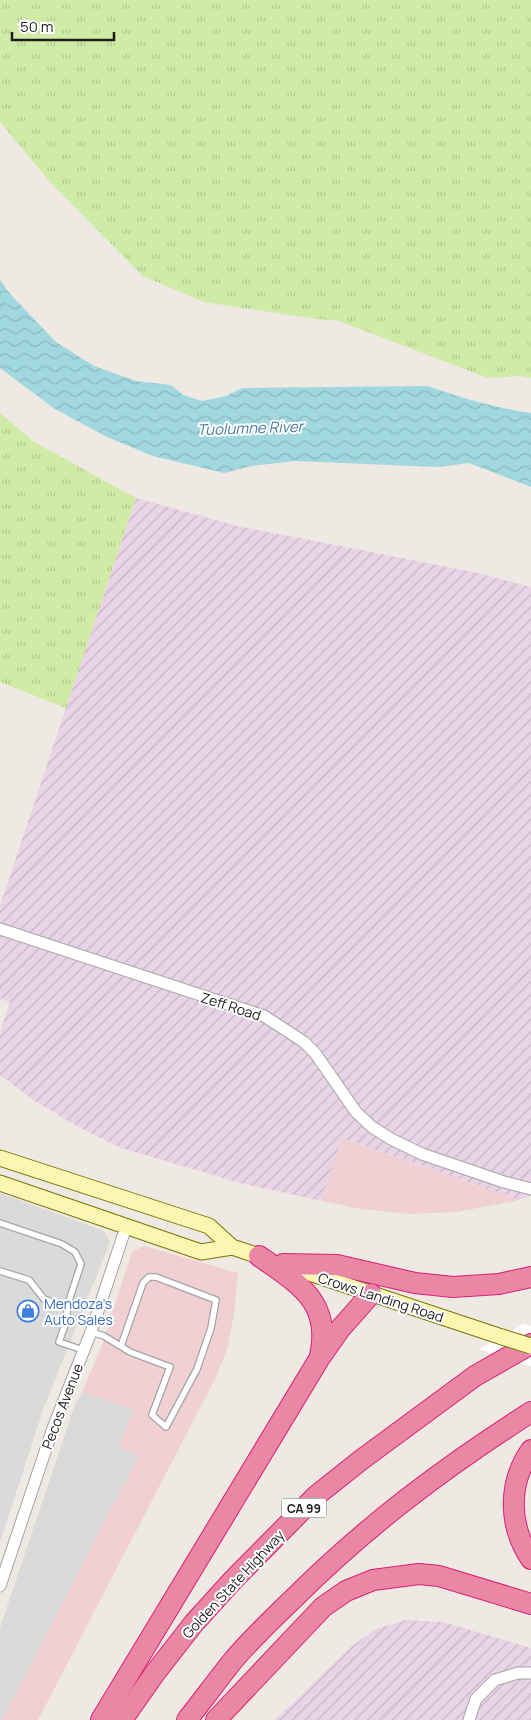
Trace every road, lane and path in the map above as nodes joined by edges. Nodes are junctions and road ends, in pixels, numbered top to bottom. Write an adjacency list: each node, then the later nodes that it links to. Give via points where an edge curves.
1 (0, 930): 4 (street, Zeff Road, via 264,1016 315,1053 356,1112 372,1127 422,1154)
2 (0, 1158): 7 (main road, Crows Landing Road, via 209,1226)
3 (1, 1186): 6 (main road, Crows Landing Road)
4 (531, 1189)
5 (0, 1223): 13 (lane, via 62,1244 75,1252 81,1264)
6 (126, 1227): 7 (main road, Crows Landing Road, via 201,1252); 14 (street, Pecos Avenue)
7 (232, 1247): 8 (main road, Crows Landing Road)
8 (259, 1256): 9 (main road, Crows Landing Road); 18 (highway, via 302,1287 311,1298 322,1328)
9 (283, 1264): 11 (highway, via 337,1266 415,1283 452,1287 499,1284); 12 (main road, Crows Landing Road)
10 (0, 1271): 13 (lane, via 29,1280 44,1299)
11 (531, 1277)
12 (371, 1294): 15 (main road, Crows Landing Road, bridge); 18 (highway)
13 (67, 1307): 17 (lane, via 67,1319 59,1342)
14 (90, 1332): 16 (lane); 17 (street, Pecos Avenue)
15 (531, 1345): 26 (highway, Golden State Highway / CA 99, via 475,1376 317,1495 194,1624)
16 (121, 1346): 16 (lane, via 170,1366 152,1415 166,1427 197,1369 211,1328 216,1300 149,1277 143,1283)
17 (83, 1350): 22 (street, Pecos Avenue, via 52,1428)
18 (319, 1359): 25 (highway)
19 (531, 1412): 27 (highway, via 438,1474 354,1540 232,1662)
20 (531, 1450): 21 (highway, via 518,1473 513,1502 516,1528)
21 (531, 1559)
22 (0, 1586)
23 (531, 1604): 28 (highway, via 439,1576 419,1574 373,1580 346,1591 323,1607)
24 (531, 1674): 29 (street, via 518,1672 496,1680 476,1699)
25 (101, 1720)
26 (122, 1720)
27 (187, 1720)
28 (216, 1720)
29 (469, 1720)

